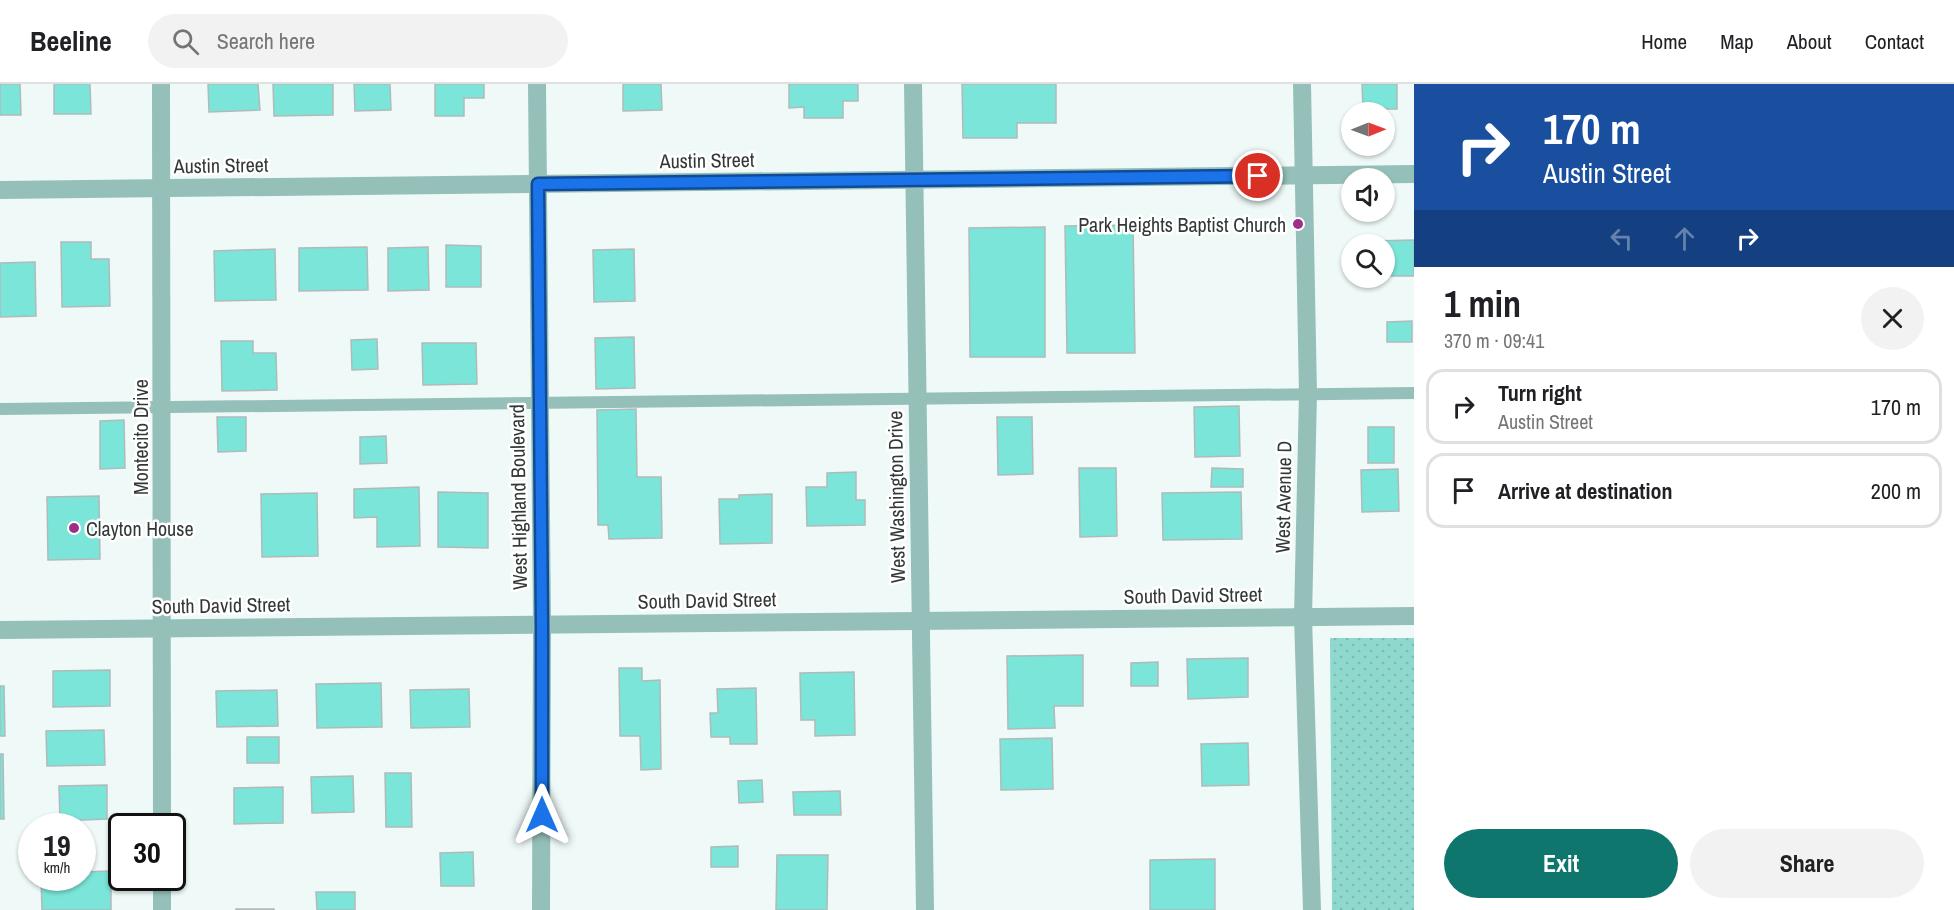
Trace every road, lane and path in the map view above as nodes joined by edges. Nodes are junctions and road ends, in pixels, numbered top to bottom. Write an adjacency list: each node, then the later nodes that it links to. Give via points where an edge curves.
1 (161, 84): 9 (street, Montecito Drive)
2 (537, 84): 8 (street, West Highland Boulevard)
3 (913, 84): 7 (street, West Washington Drive)
4 (1302, 84): 6 (street, West Avenue D)
5 (1414, 174): 6 (street, Austin Street)
6 (1304, 175): 7 (street, Austin Street); 12 (street, West Avenue D)
7 (914, 180): 8 (street, Austin Street); 13 (street, West Washington Drive)
8 (538, 184): 9 (street, Austin Street); 14 (street, West Highland Boulevard)
9 (161, 188): 10 (street, Austin Street); 15 (street, Montecito Drive)
10 (0, 190)
11 (1414, 393): 12 (lane)
12 (1308, 394): 13 (lane); 18 (street, West Avenue D)
13 (917, 399): 14 (lane); 19 (street, West Washington Drive)
14 (540, 403): 15 (lane); 20 (street, West Highland Boulevard)
15 (162, 407): 16 (lane); 21 (street, Montecito Drive)
16 (0, 409)
17 (1414, 615): 18 (street, South David Street)
18 (1303, 617): 19 (street, South David Street); 28 (street, West Avenue D)
19 (921, 621): 20 (street, South David Street); 27 (street, West Washington Drive)
20 (542, 624): 21 (street, South David Street); 26 (street, West Highland Boulevard)
21 (163, 628): 22 (street, South David Street); 23 (street, Montecito Drive)
22 (0, 630)
23 (162, 813)
24 (162, 891): 25 (street)
25 (162, 910)
26 (541, 910)
27 (925, 910)
28 (1312, 910)

